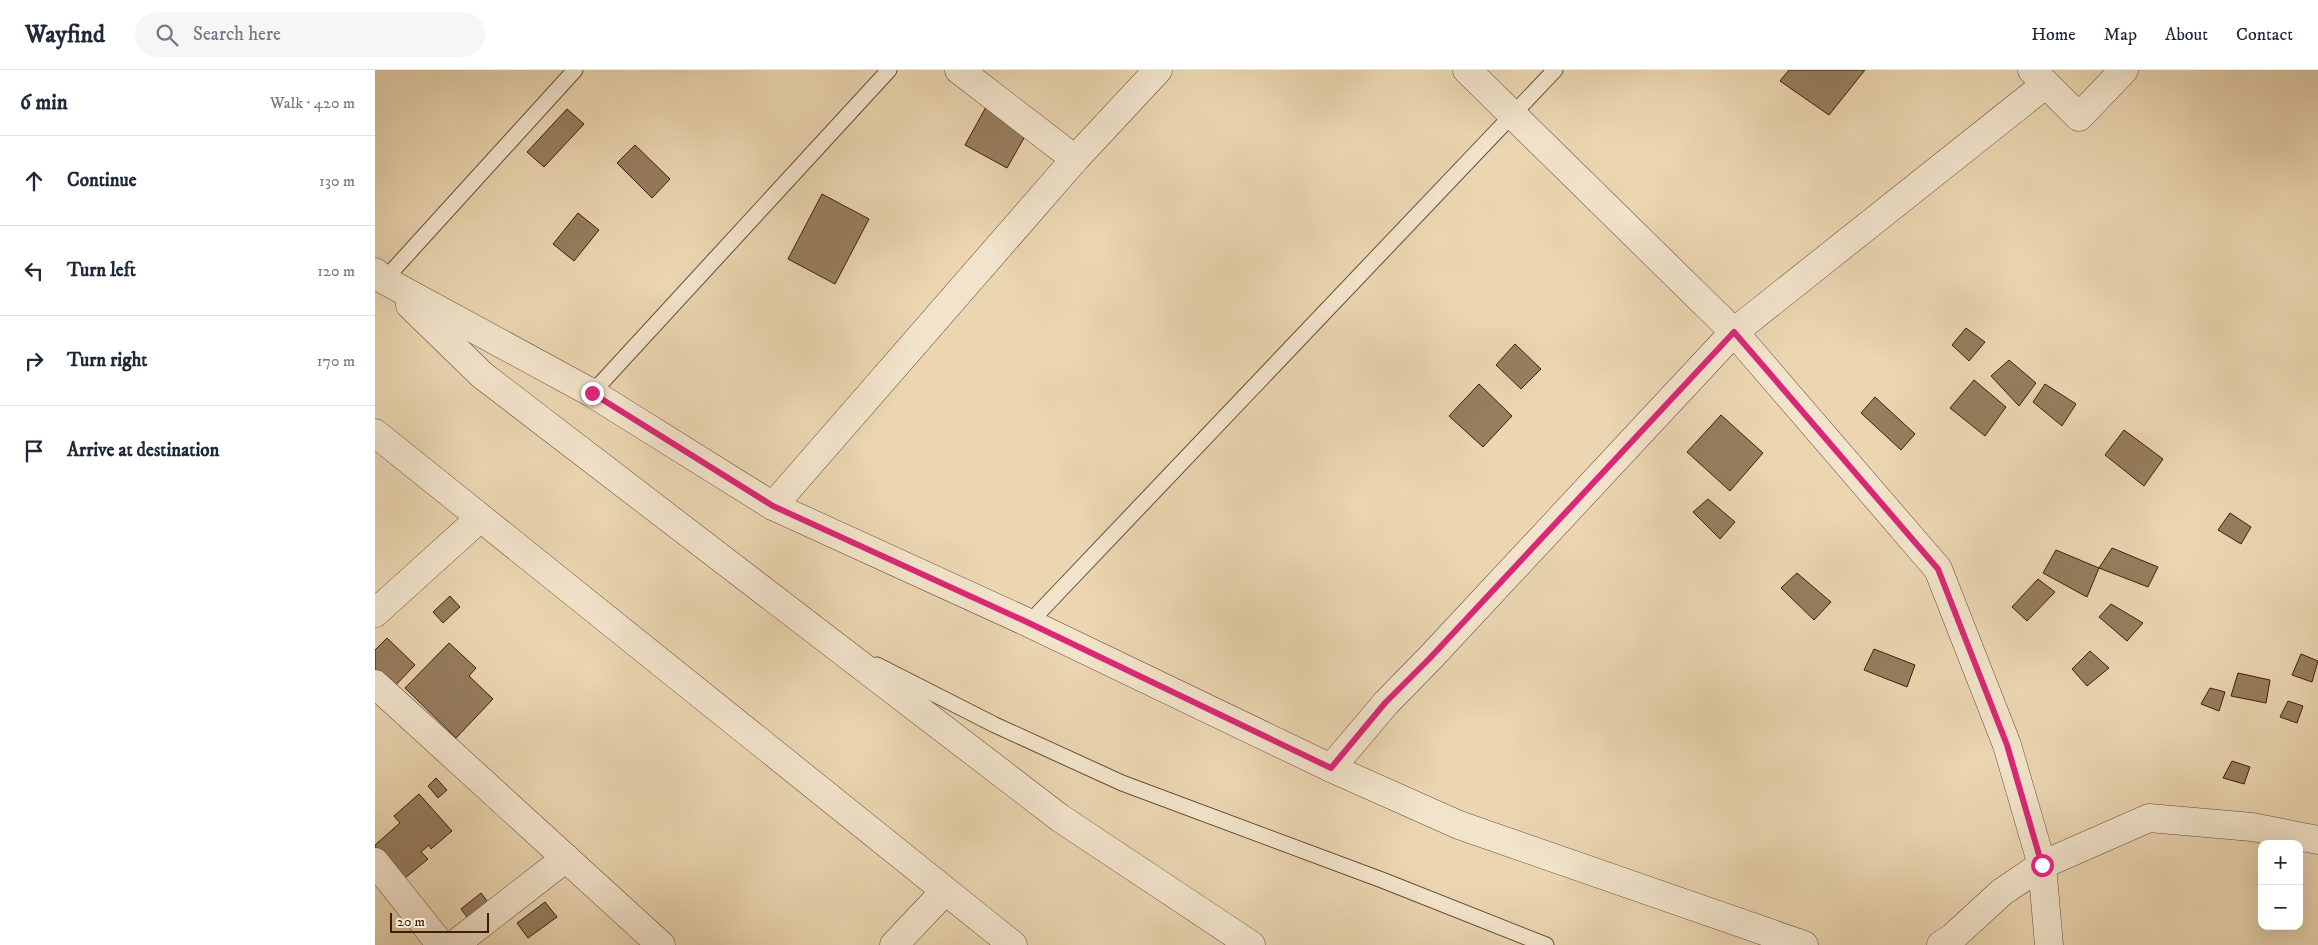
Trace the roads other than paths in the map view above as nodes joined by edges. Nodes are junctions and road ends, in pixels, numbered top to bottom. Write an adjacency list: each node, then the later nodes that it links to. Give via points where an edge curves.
1 (575, 70): 11 (lane)
2 (889, 70): 13 (lane)
3 (959, 70): 10 (street)
4 (1158, 70): 10 (street)
5 (1467, 70): 9 (street)
6 (1555, 70): 9 (lane)
7 (2124, 70): 8 (street, via 2079,117)
8 (2039, 77): 12 (street)
9 (1513, 114): 12 (street); 18 (lane)
10 (1075, 159): 15 (street)
11 (380, 276): 13 (street); 19 (street, via 482,375)
12 (1734, 332): 21 (street, via 1385,703); 25 (street, via 1938,569 2007,745)
13 (592, 393): 15 (street)
14 (375, 433): 16 (street)
15 (773, 506): 18 (street)
16 (480, 518): 17 (street); 26 (street)
17 (375, 613)
18 (1029, 623): 21 (street)
19 (829, 641): 32 (street, via 1060,818); 33 (lane, via 995,725 1122,783)
20 (375, 684): 23 (street)
21 (1331, 768): 34 (street, via 1459,825)
22 (2318, 840): 25 (street, via 2252,827 2149,818)
23 (566, 858): 28 (street); 29 (street)
24 (375, 862): 27 (street)
25 (2042, 865): 35 (street, via 2002,892); 36 (street)
26 (945, 891): 30 (street); 31 (street)
27 (441, 945)
28 (454, 945)
29 (661, 945)
30 (894, 945)
31 (1013, 945)
32 (1251, 945)
33 (1546, 945)
34 (1804, 945)
35 (1941, 945)
36 (2049, 945)

